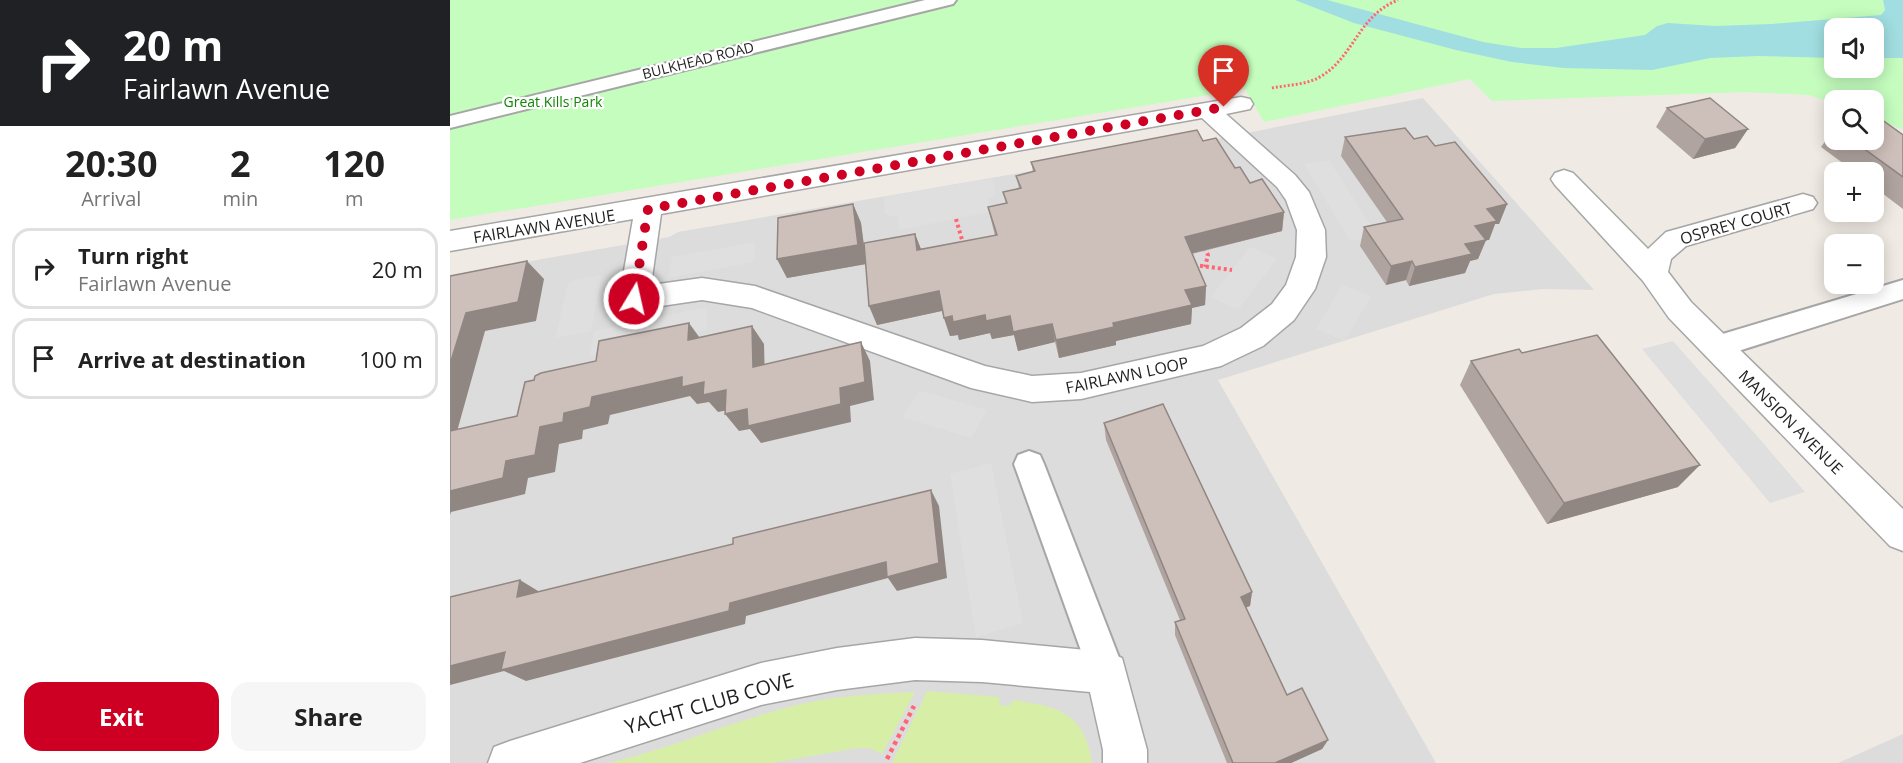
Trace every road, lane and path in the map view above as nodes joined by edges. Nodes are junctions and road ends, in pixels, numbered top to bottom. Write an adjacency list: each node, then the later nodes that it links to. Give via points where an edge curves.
1 (947, 0): 6 (lane, BULKHEAD ROAD)
2 (1398, 0): 3 (path, via 1378,11 1359,30 1335,65 1318,79)
3 (1264, 89)
4 (1241, 104): 5 (street, FAIRLAWN AVENUE)
5 (1207, 110): 9 (street, FAIRLAWN AVENUE); 9 (street, FAIRLAWN LOOP, via 1286,181 1299,198 1311,230 1311,257 1300,289 1283,312 1252,337 1210,357 1081,386 1032,389 982,379 755,297 702,289 634,299)
6 (450, 122)
7 (1564, 179): 17 (street)
8 (1803, 203): 17 (street, OSPREY COURT, via 1676,239 1655,260)
9 (648, 209): 11 (street, FAIRLAWN AVENUE)
10 (956, 219): 13 (path, via 961,242)
11 (450, 241)
12 (1203, 245): 15 (path, via 1208,255)
13 (970, 247)
14 (1187, 264): 15 (path)
15 (1205, 267): 16 (path)
16 (1232, 270)
17 (1653, 273): 19 (street, MANSION AVENUE, via 1680,310)
18 (1903, 289): 19 (lane)
19 (1716, 347): 21 (street, MANSION AVENUE)
20 (1029, 464): 22 (lane)
21 (1903, 534)
22 (1107, 673): 25 (street, YACHT CLUB COVE, via 915,659 837,669 762,684); 26 (street)
23 (916, 702): 24 (path)
24 (887, 759)
25 (510, 763)
26 (1125, 763)

